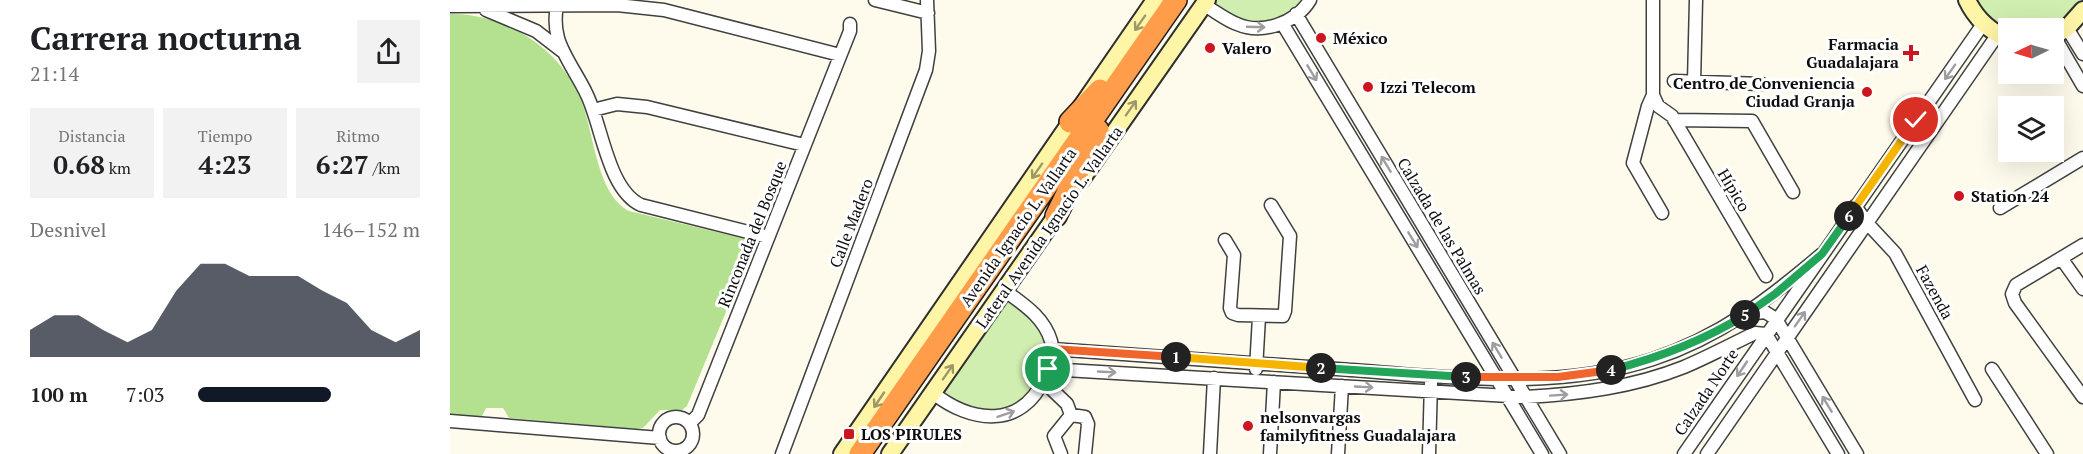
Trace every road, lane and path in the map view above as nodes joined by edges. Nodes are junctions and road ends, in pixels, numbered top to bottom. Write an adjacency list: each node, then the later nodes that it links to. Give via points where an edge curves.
1 (875, 0): 12 (street)
2 (1155, 0): 34 (street, Avenida Ignacio L. Vallarta, one-way to 34)
3 (1176, 0): 19 (highway, Avenida Ignacio L. Vallarta)
4 (1310, 0): 14 (street)
5 (1653, 0): 31 (street)
6 (1696, 0): 28 (street)
7 (1967, 0): 17 (street)
8 (1199, 2): 15 (street, one-way to 15, via 1251,28); 35 (highway, Avenida Ignacio L. Vallarta); 45 (street, Lateral Avenida Ignacio L. Vallarta, one-way to 8)
9 (450, 6): 10 (street)
10 (472, 6): 11 (street); 24 (street, via 536,31)
11 (557, 6): 24 (street, via 557,34); 26 (street, via 618,5 664,10)
12 (927, 6): 82 (street, Calle Madero, via 926,70)
13 (2083, 10): 18 (street)
14 (1296, 14): 15 (street); 39 (street, Calzada de las Palmas, one-way to 14)
15 (1282, 23): 41 (street, Calzada de las Palmas, one-way to 41)
16 (850, 24): 26 (street, Rinconada del Bosque)
17 (1983, 24): 20 (street); 42 (street, Calzada Norte, one-way to 42)
18 (2064, 27)
19 (1154, 32): 34 (highway); 84 (highway, Avenida Ignacio L. Vallarta)
20 (1998, 33)
21 (2064, 38): 25 (street)
22 (1998, 43): 46 (street)
23 (2064, 46): 30 (street)
24 (563, 52): 32 (street)
25 (2083, 54)
26 (840, 55): 36 (street, Rinconada del Bosque)
27 (1674, 81): 28 (street)
28 (1694, 82): 29 (street)
29 (1762, 84)
30 (2083, 86)
31 (1653, 95): 33 (street, Hípico, via 1658,106); 44 (street, via 1633,163)
32 (593, 110): 36 (street, via 617,104 647,106); 47 (street, via 608,159 629,198 641,205)
33 (1674, 120): 38 (street, via 1752,121); 52 (street, Hípico)
34 (1070, 122): 83 (street, one-way to 83)
35 (1100, 126): 45 (highway); 85 (highway, Avenida Ignacio L. Vallarta)
36 (804, 145): 47 (street, Rinconada del Bosque)
37 (2083, 158): 43 (street)
38 (1792, 192)
39 (1406, 198): 41 (street); 68 (street, Calzada de las Palmas, one-way to 39)
40 (1271, 205): 56 (street, via 1290,236 1285,311 1277,318)
41 (1392, 206): 67 (street, Calzada de las Palmas, one-way to 67)
42 (1856, 206): 46 (street, Fazenda); 50 (street, Calzada Norte)
43 (2000, 208)
44 (1662, 213)
45 (1056, 216): 54 (street, Lateral Avenida Ignacio L. Vallarta)
46 (1868, 225): 59 (street, one-way to 46); 77 (street, Fazenda, via 1895,253)
47 (768, 237): 80 (street, Rinconada del Bosque, via 698,415)
48 (1226, 240): 56 (street, via 1234,255 1232,313)
49 (2083, 245): 51 (street)
50 (1822, 254): 55 (street); 57 (street, Calzada Norte)
51 (2061, 258): 53 (street); 76 (street, via 2016,285 2012,294)
52 (1767, 276)
53 (2083, 289)
54 (1004, 290): 60 (street, via 1042,322); 73 (street, Lateral Avenida Ignacio L. Vallarta, one-way to 54)
55 (1745, 315): 57 (street, via 1765,312); 68 (street, via 1653,359 1600,373)
56 (1259, 316): 62 (street)
57 (1776, 319): 58 (street, Calzada Norte); 59 (street)
58 (1766, 334): 61 (street); 75 (street, one-way to 58, via 1599,391 1643,380 1684,367 1755,333); 95 (street, Calzada Norte, one-way to 95)
59 (1787, 338): 61 (street); 98 (street, one-way to 59)
60 (1052, 349): 62 (street); 64 (street)
61 (1777, 352): 96 (street); 97 (street)
62 (1256, 363): 65 (street); 69 (street)
63 (1992, 369): 99 (street)
64 (1046, 375): 66 (street, one-way to 66); 73 (street, one-way to 64, via 975,416 994,417 1024,405 1038,391); 78 (street)
65 (1431, 375): 67 (street); 72 (street)
66 (1214, 378): 69 (street); 89 (street)
67 (1497, 378): 68 (street); 74 (street, Calzada de las Palmas)
68 (1514, 378): 75 (street, Calzada de las Palmas)
69 (1255, 381): 70 (street)
70 (1274, 382): 71 (street); 90 (street)
71 (1341, 386): 72 (street, one-way to 72); 91 (street)
72 (1432, 392): 74 (street); 92 (street)
73 (933, 393): 86 (street, Lateral Avenida Ignacio L. Vallarta)
74 (1507, 396): 75 (street); 93 (street, Calzada de las Palmas)
75 (1526, 397): 94 (street, Calzada de las Palmas)
76 (2083, 397)
77 (1975, 400)
78 (1071, 415): 87 (street, via 1054,436); 88 (street, via 1087,420)
79 (450, 421): 81 (street)
80 (690, 423): 81 (street, via 678,417 666,420 659,431); 81 (street, via 694,432 684,449 674,451)
81 (660, 438)
82 (782, 454)
83 (842, 454)
84 (860, 454)
85 (872, 454)
86 (890, 454)
87 (1061, 454)
88 (1085, 454)
89 (1210, 454)
90 (1270, 454)
91 (1338, 454)
92 (1430, 454)
93 (1542, 454)
94 (1560, 454)
95 (1684, 454)
96 (1707, 454)
97 (1838, 454)
98 (1857, 454)
99 (2047, 454)

